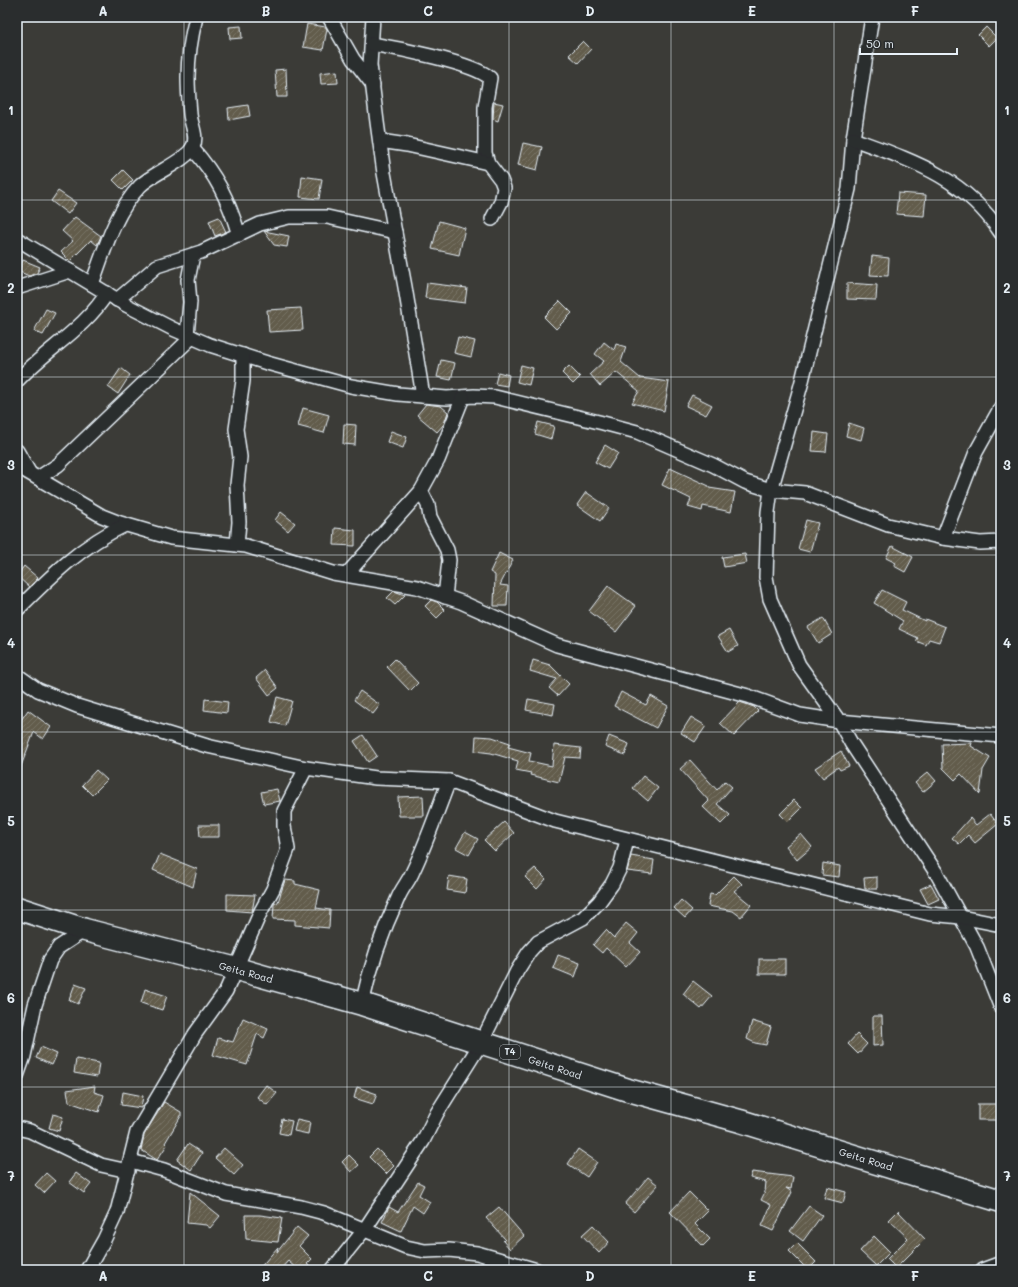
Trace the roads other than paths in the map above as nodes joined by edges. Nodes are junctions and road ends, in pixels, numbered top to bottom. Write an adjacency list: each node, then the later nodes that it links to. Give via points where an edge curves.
1 (196, 17): 9 (street, via 189,54 188,78 190,115 195,137)
2 (329, 17): 6 (street, via 353,59)
3 (373, 17): 5 (street)
4 (872, 17): 7 (street)
5 (372, 44): 6 (street, via 370,65); 10 (street, via 462,65 478,70 490,78 485,107 484,141)
6 (373, 85): 8 (street)
7 (853, 139): 13 (street, via 935,171 964,191 992,219); 30 (street, via 849,189 802,385)
8 (380, 141): 10 (street); 12 (street)
9 (192, 148): 14 (street, via 210,167 223,190); 18 (street, via 187,155 150,178 130,197 109,238)
10 (488, 163): 11 (street, via 504,188 501,202)
11 (492, 219)
12 (395, 232): 14 (street, via 327,217 289,217 260,224); 24 (street)
13 (1001, 233)
14 (239, 235): 16 (street)
15 (17, 239): 17 (street)
16 (193, 255): 20 (street, via 157,266); 21 (street, via 188,280)
17 (70, 271): 18 (street); 19 (street)
18 (92, 284): 20 (street)
19 (17, 288)
20 (112, 297): 21 (street); 23 (street)
21 (189, 336): 22 (street); 29 (street, via 58,465)
22 (243, 355): 24 (street, via 351,386); 35 (street, via 236,429 240,457 237,485)
23 (17, 381)
24 (423, 396): 25 (street)
25 (463, 397): 30 (street, via 495,397 637,432 745,482); 31 (street, via 438,460)
26 (1001, 407): 33 (street, via 976,452)
27 (17, 451): 29 (street)
28 (17, 466): 29 (street)
29 (34, 476): 32 (street, via 102,516)
30 (771, 490): 33 (street, via 805,493 888,525); 40 (street, via 766,576 770,599 799,665)
31 (421, 491): 36 (street); 37 (street, via 428,505 430,517 447,550 449,560)
32 (125, 525): 35 (street, via 171,538); 38 (street, via 108,533 61,566)
33 (943, 538): 34 (street, via 980,543)
34 (1001, 542)
35 (237, 545): 36 (street)
36 (346, 575): 37 (street, via 417,587)
37 (445, 597): 40 (street, via 557,645 748,696 800,715)
38 (17, 610)
39 (17, 675): 42 (street, via 38,690 76,706 207,746)
40 (839, 721): 41 (street); 46 (street, via 937,874)
41 (1001, 736)
42 (306, 768): 43 (street, via 376,778); 49 (street, via 284,811 288,850 282,870 261,911)
43 (449, 781): 44 (street, via 555,821); 50 (street, via 426,844 388,918 368,976)
44 (627, 840): 46 (street, via 918,911); 52 (street, via 620,868 598,902 583,918 538,942 529,952)
45 (17, 908): 48 (highway, Geita Road / T4)
46 (961, 917): 47 (street); 51 (street, via 977,947)
47 (1001, 925)
48 (85, 930): 49 (highway, Geita Road / T4); 53 (street, via 59,947 50,960 35,1005)
49 (237, 969): 50 (highway, Geita Road / T4); 55 (street, via 137,1132)
50 (362, 1004): 52 (highway, Geita Road / T4)
51 (1001, 1008)
52 (481, 1043): 56 (highway, Geita Road / T4, via 628,1090 740,1121); 57 (street)
53 (17, 1076)
54 (17, 1128): 55 (street, via 30,1131 101,1165)
55 (129, 1166): 57 (street, via 164,1170 226,1194 301,1206); 60 (street, via 118,1212)
56 (1001, 1201)
57 (365, 1229): 59 (street, via 406,1248 477,1253); 61 (street)
58 (1001, 1263): 63 (street)
59 (502, 1265): 62 (street)
60 (86, 1270)
61 (332, 1270)
62 (537, 1270)
63 (982, 1270)

